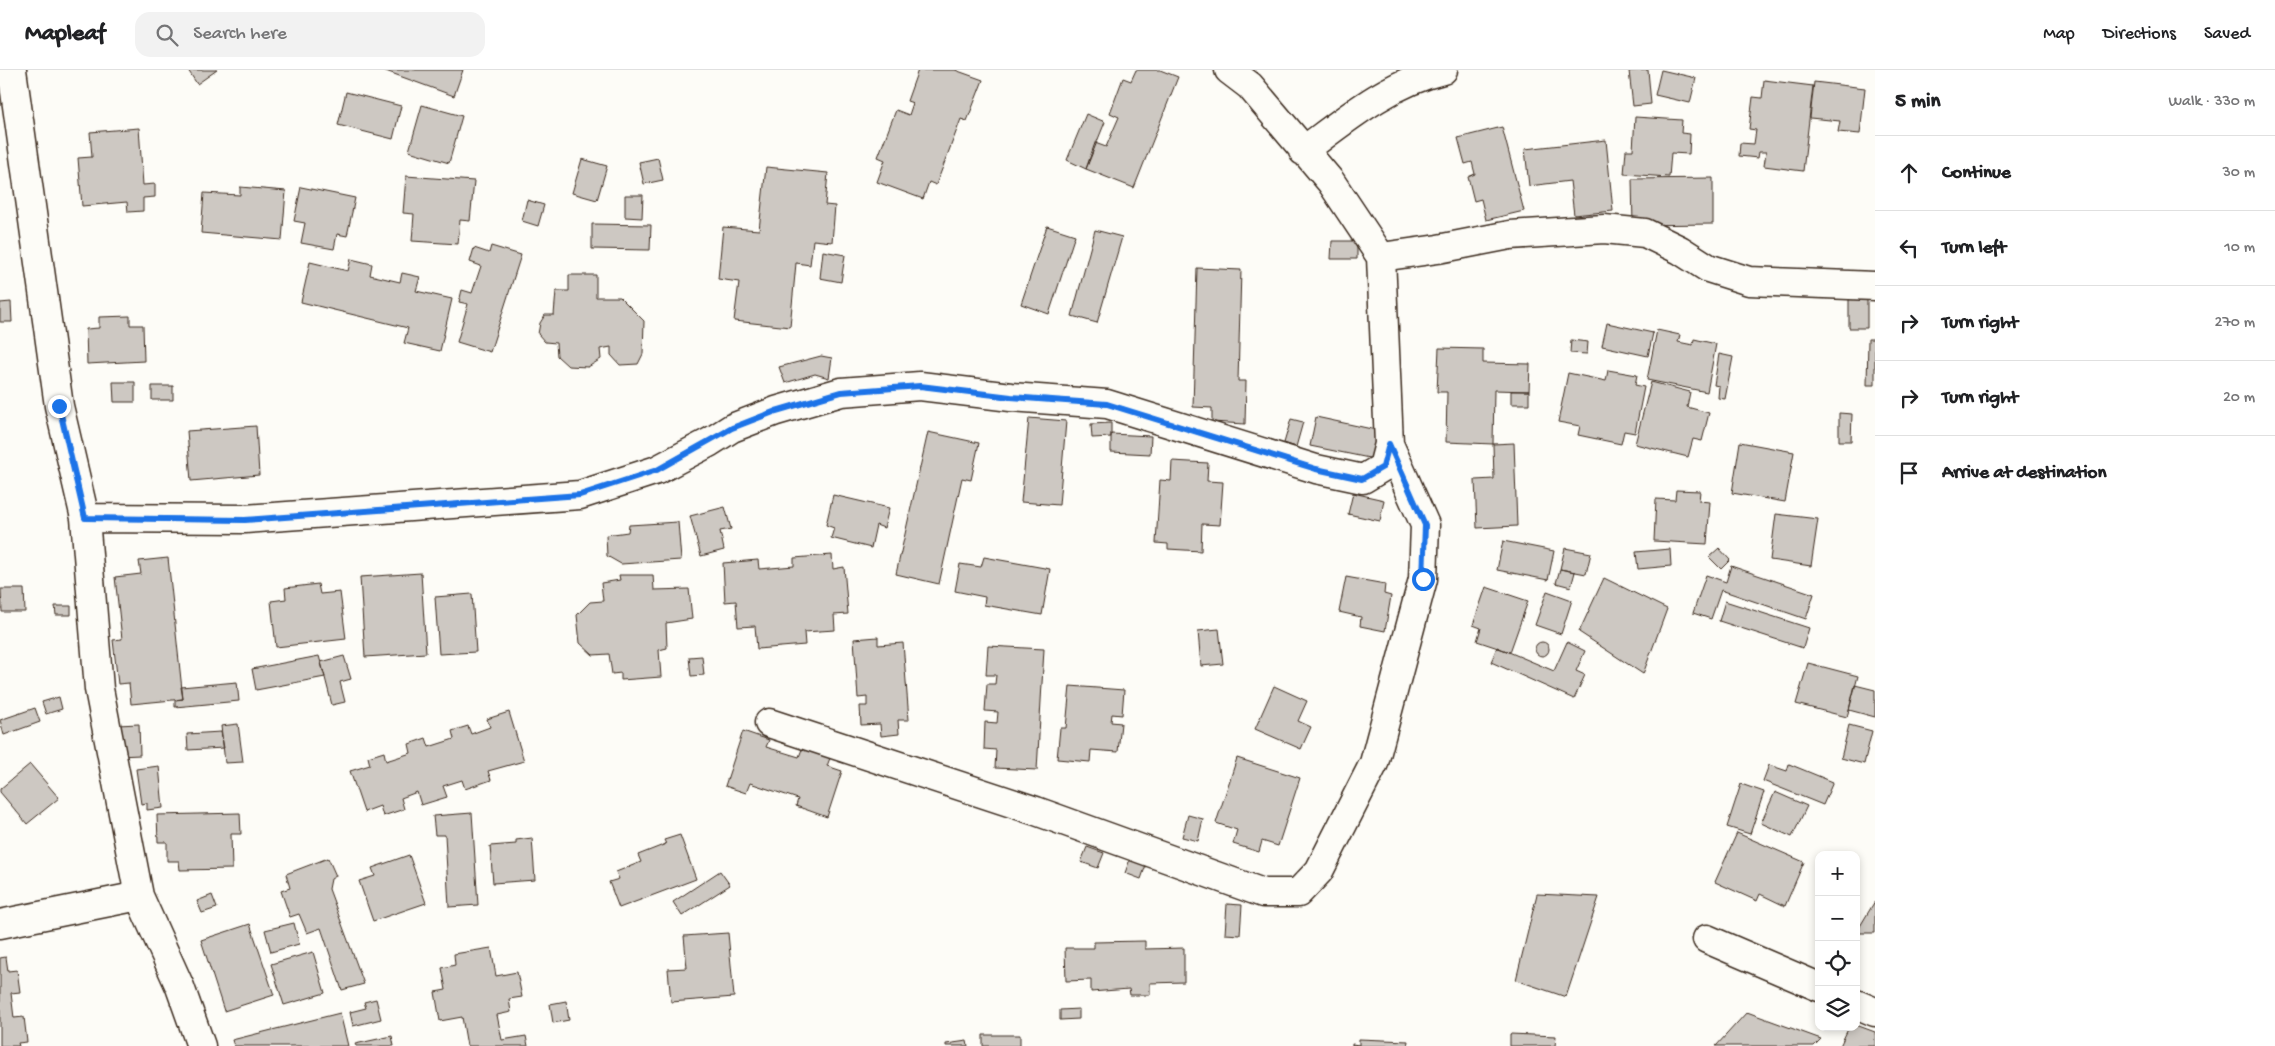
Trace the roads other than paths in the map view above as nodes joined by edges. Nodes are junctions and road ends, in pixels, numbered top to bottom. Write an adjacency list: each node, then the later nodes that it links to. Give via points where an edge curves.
1 (12, 70): 8 (street, via 59,406)
2 (1229, 70): 4 (street, via 1250,86)
3 (1443, 70): 4 (street, via 1419,76 1370,102)
4 (1303, 151): 5 (street, via 1331,182)
5 (1381, 257): 6 (street, via 1510,235 1604,229 1645,233 1708,268 1749,281); 7 (street)
6 (1875, 286)
7 (1389, 444): 8 (street, via 1383,467 1362,479 1316,469 1107,404 920,386 841,392 776,411 732,428 657,470 580,495 245,520); 9 (street, via 1425,525 1423,579 1374,763 1319,871 1298,893 1263,893 1036,811)
8 (85, 518): 10 (street, via 99,689)
9 (769, 723)
10 (140, 896): 11 (street); 16 (street, via 180,987)
11 (0, 924)
12 (1707, 939): 13 (street)
13 (1817, 986)
14 (1860, 1006): 15 (street)
15 (1875, 1012)
16 (201, 1046)

